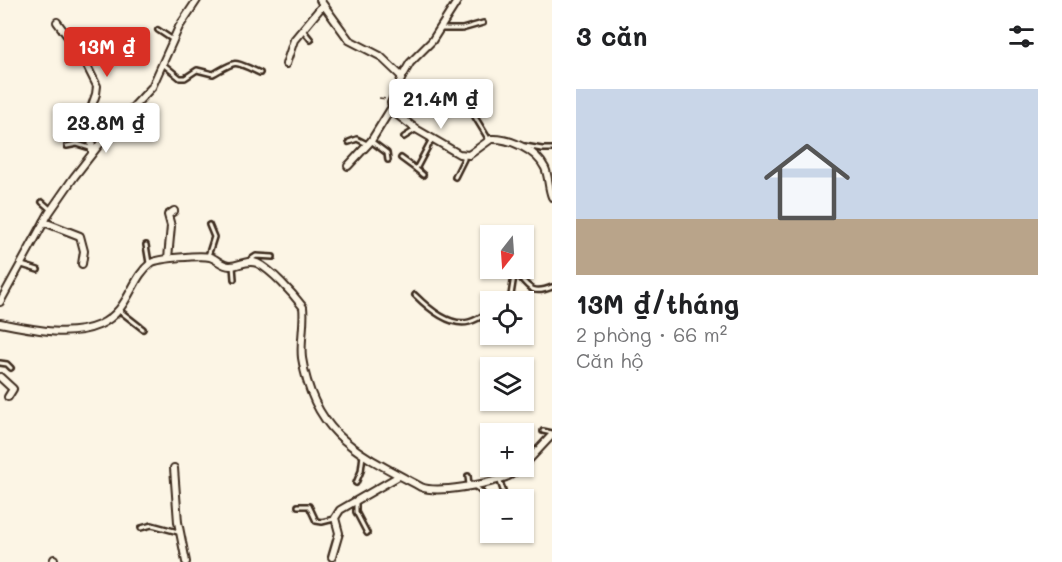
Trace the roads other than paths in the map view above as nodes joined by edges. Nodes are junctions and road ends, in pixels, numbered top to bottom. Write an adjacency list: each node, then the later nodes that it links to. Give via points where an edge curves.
1 (196, 0): 9 (street)
2 (458, 0): 8 (street)
3 (322, 2): 6 (street); 14 (street, via 349,40 380,56)
4 (57, 22): 26 (street, via 82,56 97,86 87,120)
5 (483, 23): 8 (lane)
6 (302, 29): 10 (lane); 12 (street, via 291,44)
7 (158, 30): 9 (lane)
8 (440, 30): 14 (street)
9 (173, 40): 11 (street)
10 (311, 40)
11 (163, 64): 13 (lane, via 180,78 197,70 213,74 229,63); 26 (street, via 147,94)
12 (286, 64)
13 (260, 73)
14 (402, 77): 15 (street)
15 (392, 103): 17 (street, via 398,116); 22 (street)
16 (474, 117): 20 (lane)
17 (415, 126): 18 (lane); 19 (street)
18 (405, 137)
19 (432, 139): 27 (street); 31 (lane)
20 (489, 140): 24 (street); 27 (street)
21 (349, 142): 22 (lane, via 357,139)
22 (370, 143): 29 (lane, via 387,153); 30 (street)
23 (68, 146): 26 (lane, via 77,144)
24 (520, 146): 25 (lane); 34 (street, via 541,162)
25 (552, 149)
26 (92, 151): 36 (street)
27 (464, 155): 33 (lane)
28 (401, 158): 31 (lane)
29 (388, 160)
30 (348, 166)
31 (416, 169): 32 (lane)
32 (423, 175)
33 (455, 177)
34 (552, 196)
35 (42, 202): 36 (lane)
36 (52, 210): 38 (street)
37 (174, 211): 43 (street, via 168,215)
38 (44, 222): 45 (street); 46 (street, via 80,236)
39 (209, 225): 41 (lane, via 214,237)
40 (146, 245): 47 (lane)
41 (208, 256): 43 (street); 48 (street)
42 (273, 257): 44 (lane, via 256,256)
43 (168, 258): 47 (street)
44 (248, 261): 48 (street); 66 (street, via 268,272 303,307 302,358 314,404 330,428)
45 (20, 264): 49 (lane); 54 (street)
46 (82, 264)
47 (149, 265): 55 (street)
48 (233, 266): 50 (lane)
49 (38, 270)
50 (234, 279)
51 (552, 287): 52 (lane, via 533,289 514,276)
52 (511, 291)
53 (415, 296): 56 (lane, via 457,322)
54 (0, 302)
55 (118, 310): 57 (street, via 98,325 72,331); 58 (lane)
56 (480, 316)
57 (0, 323)
58 (143, 329)
59 (0, 363): 60 (lane)
60 (11, 368)
61 (0, 377): 62 (street, via 13,389)
62 (8, 397)
63 (543, 431): 64 (lane)
64 (552, 434): 65 (street)
65 (534, 454)
66 (363, 455): 68 (street); 72 (lane)
67 (174, 468): 80 (street)
68 (399, 476): 73 (street, via 432,491); 76 (street)
69 (468, 476): 73 (lane)
70 (505, 477): 71 (street)
71 (500, 479): 73 (street); 74 (lane)
72 (356, 483)
73 (471, 485): 75 (lane)
74 (503, 489)
75 (480, 493)
76 (356, 501): 78 (street, via 340,510); 81 (lane, via 356,512)
77 (298, 506): 78 (lane, via 309,506 316,521)
78 (335, 518): 82 (street, via 339,533)
79 (141, 528): 80 (lane, via 152,525)
80 (180, 532): 83 (street)
81 (368, 533)
82 (332, 556)
83 (186, 562)

